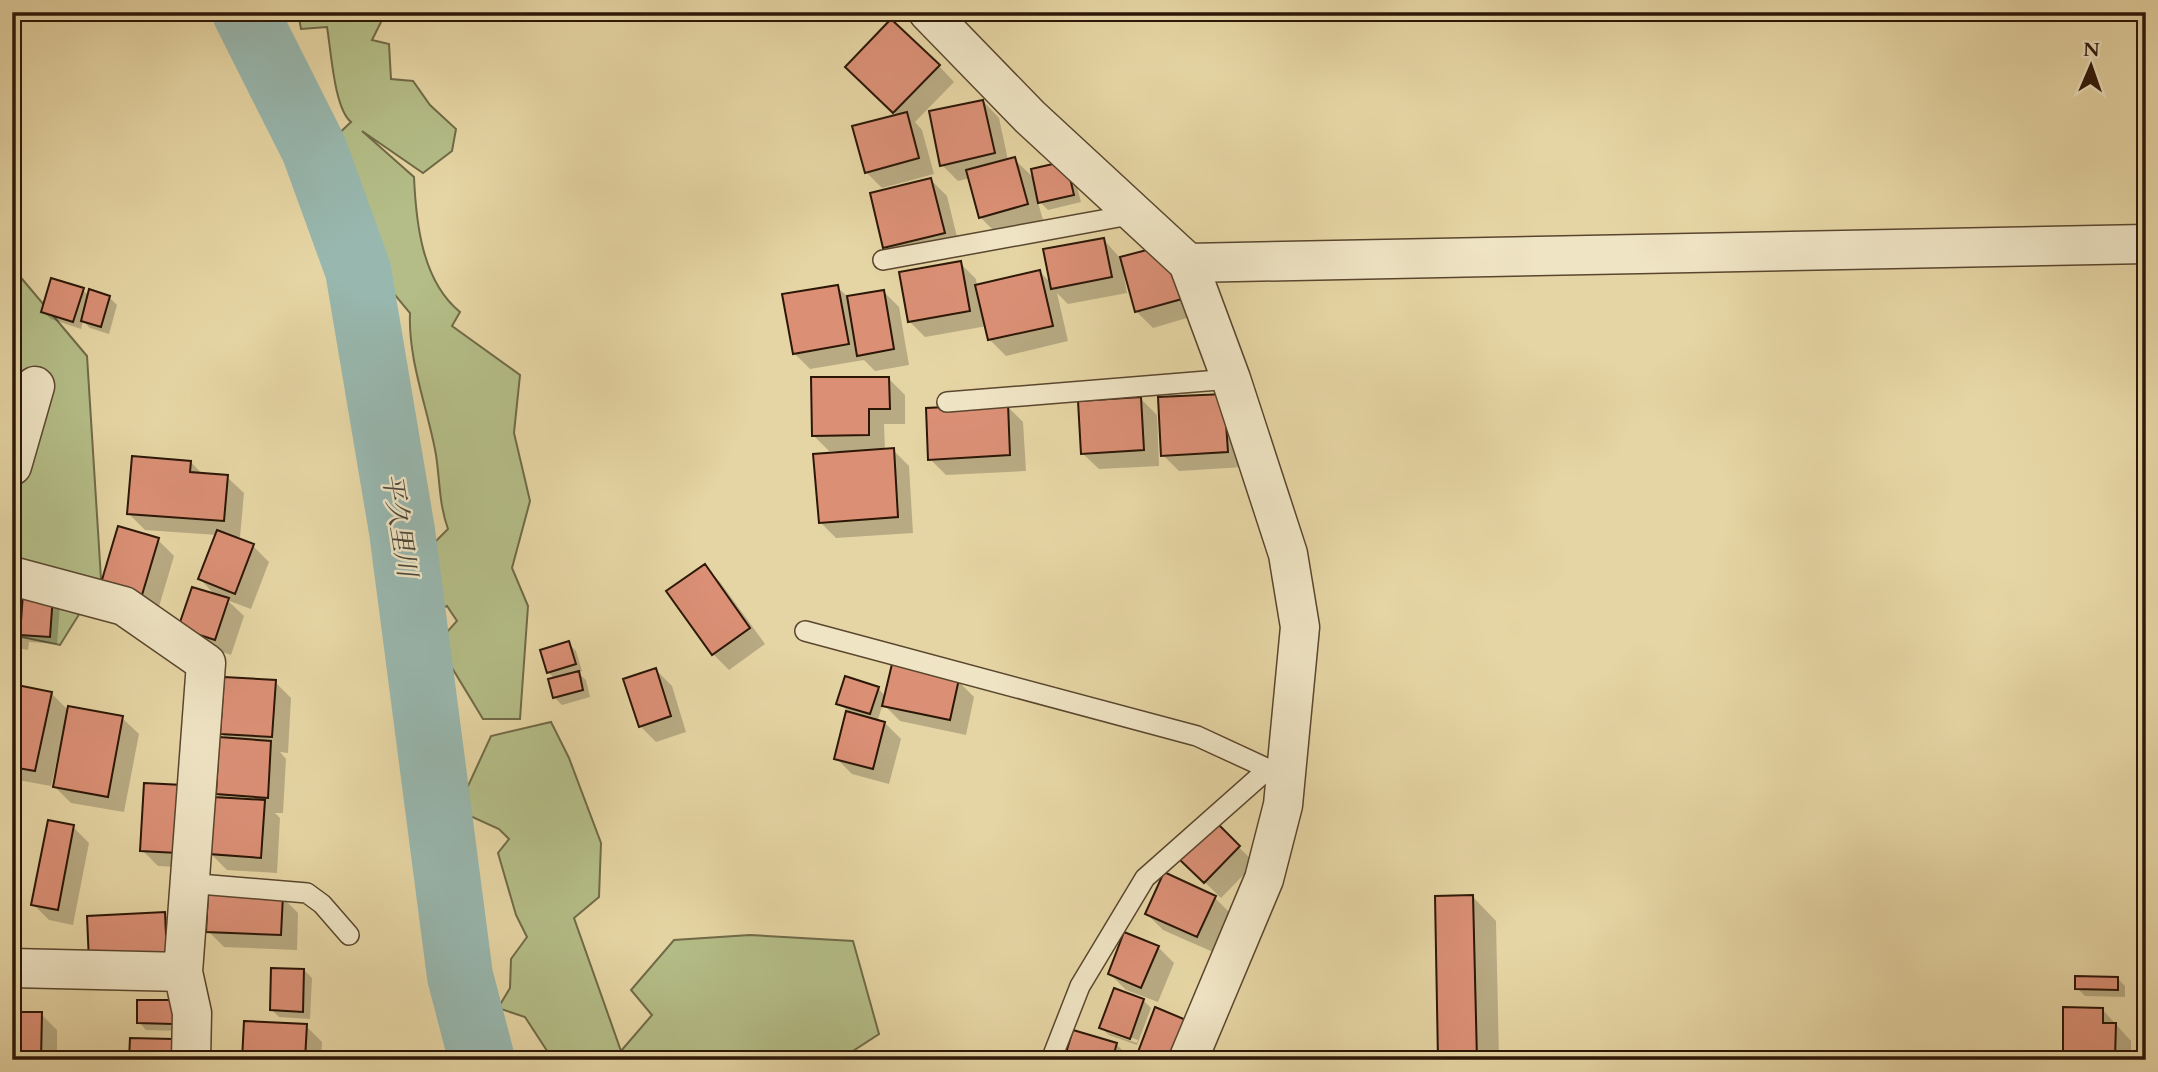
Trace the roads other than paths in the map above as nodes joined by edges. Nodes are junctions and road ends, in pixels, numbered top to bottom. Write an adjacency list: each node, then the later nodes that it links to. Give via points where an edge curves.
1 (928, 12): 2 (street, via 1030,117)
2 (1135, 214): 4 (lane); 5 (street)
3 (2146, 244): 5 (street)
4 (883, 260)
5 (1188, 263): 6 (street)
6 (1231, 379): 8 (lane); 12 (street, via 1288,554 1300,627)
7 (35, 386): 9 (street)
8 (947, 402)
9 (12, 466)
10 (12, 576): 13 (street, via 124,606 206,663)
11 (805, 631): 12 (lane, via 1197,736)
12 (1278, 774): 18 (lane, via 1145,878 1080,986); 19 (street, via 1264,879)
13 (187, 883): 14 (lane, via 307,893); 16 (street)
14 (349, 935)
15 (12, 968): 16 (street)
16 (183, 972): 17 (street, via 192,1013)
17 (191, 1060)
18 (1051, 1060)
19 (1188, 1060)

